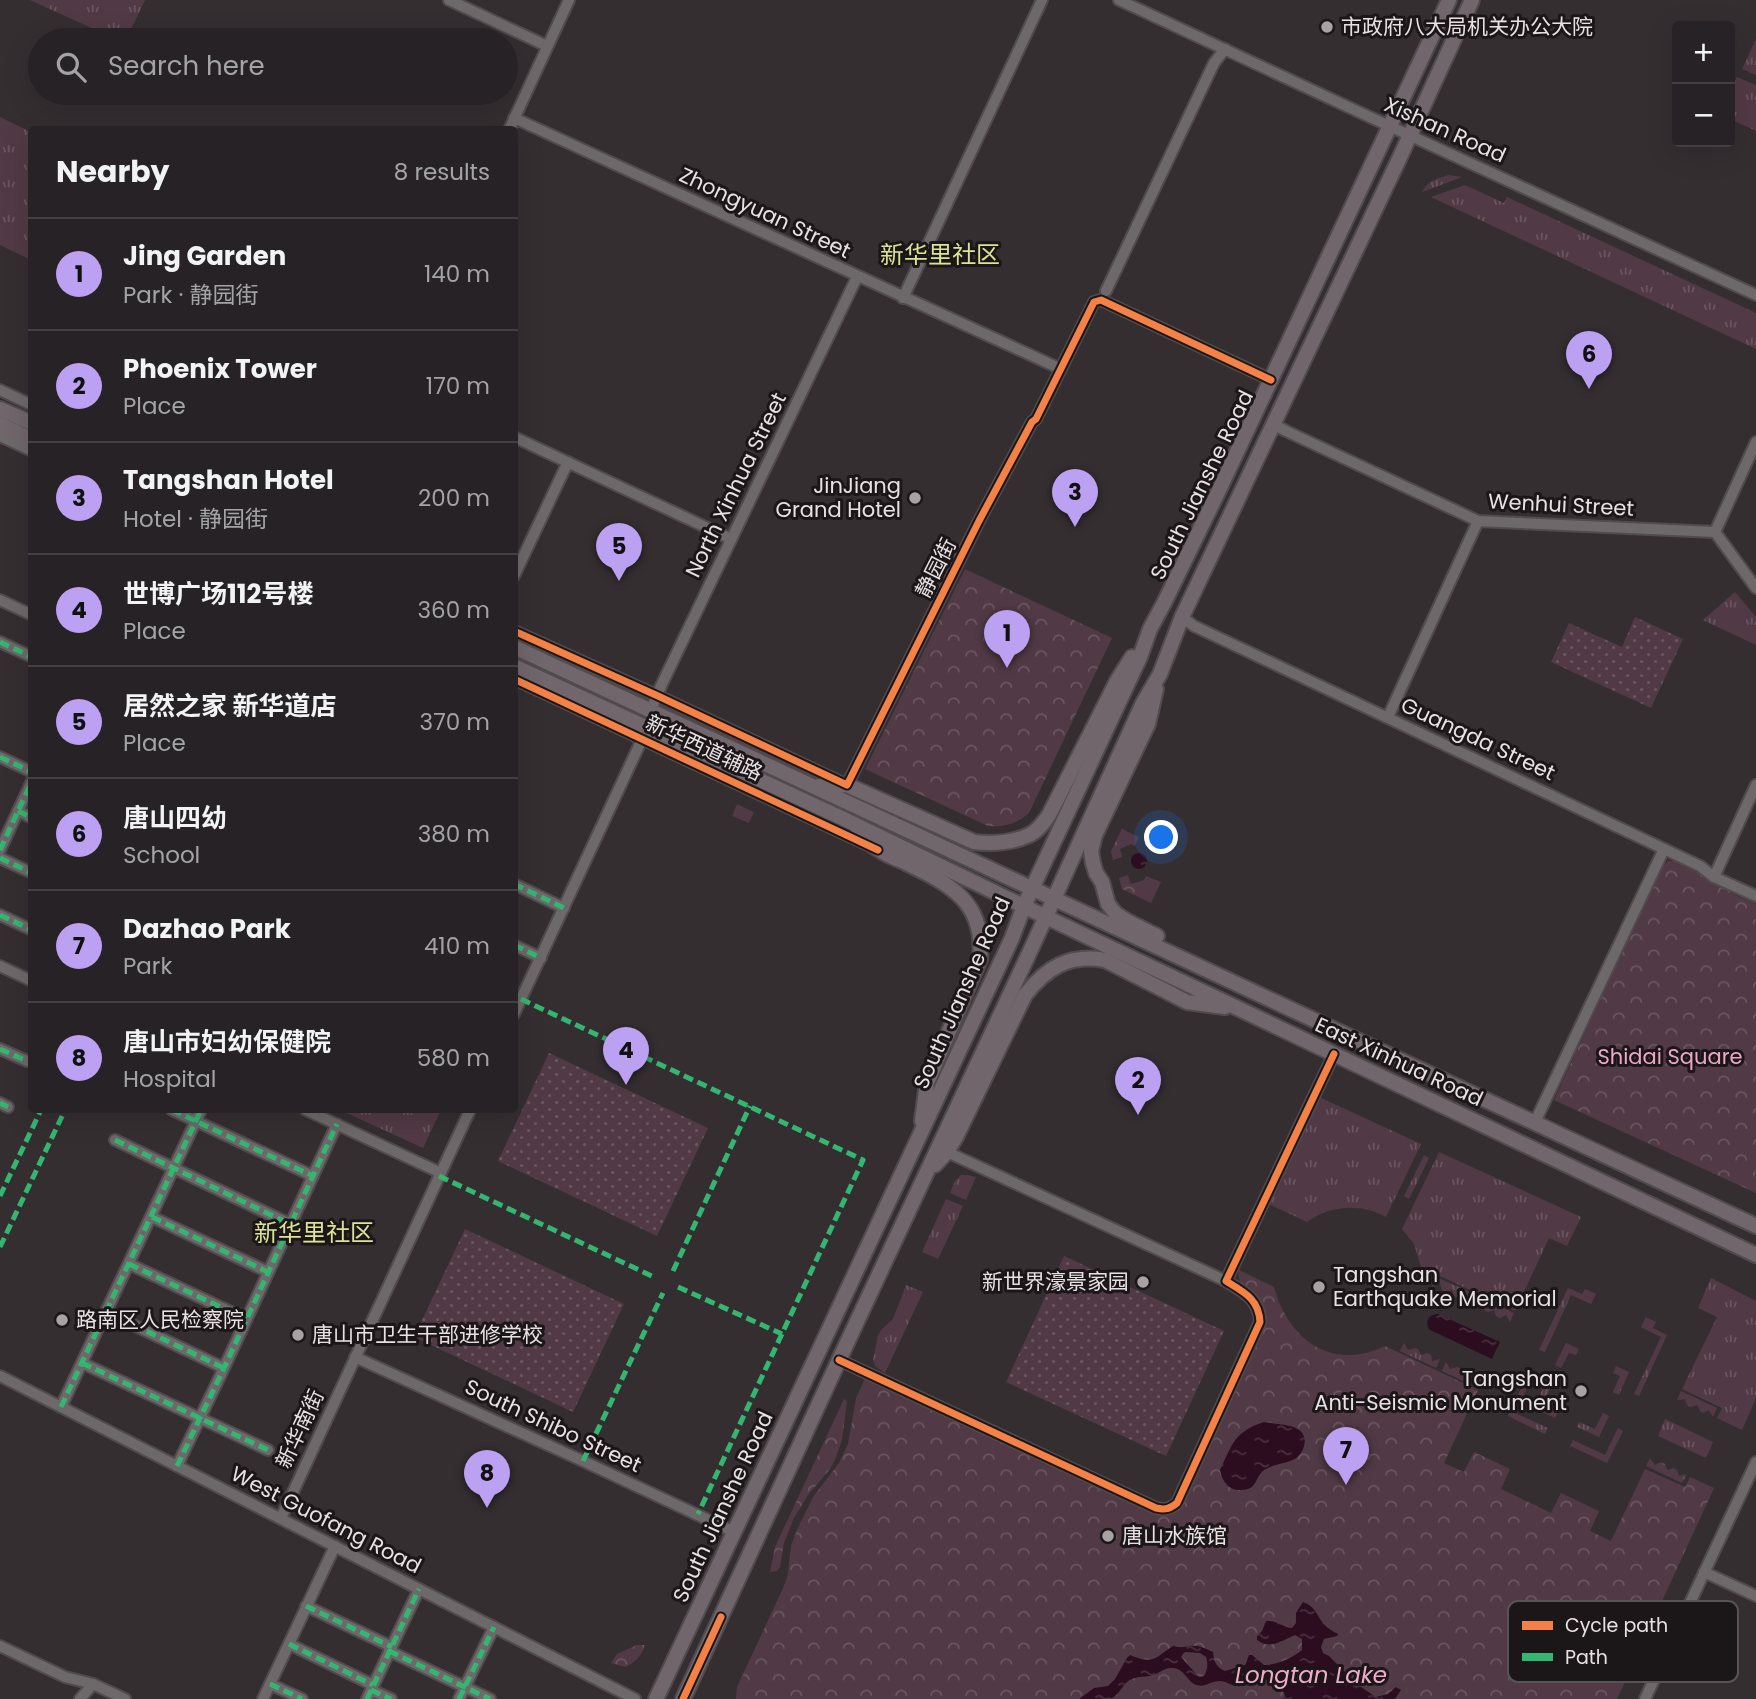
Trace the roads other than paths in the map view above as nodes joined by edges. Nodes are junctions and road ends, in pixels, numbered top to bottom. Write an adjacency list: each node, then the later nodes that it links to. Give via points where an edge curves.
1 (449, 0): 7 (street)
2 (569, 0): 9 (street)
3 (1042, 0): 18 (street)
4 (1119, 0): 10 (street, Xishan Road)
5 (1449, 0): 13 (main road, South Jianshe Road)
6 (1472, 0): 14 (main road, South Jianshe Road)
7 (509, 28)
8 (518, 32): 9 (street)
9 (547, 46): 11 (street)
10 (1225, 49): 13 (street, Xishan Road); 16 (street, via 1214,63)
11 (514, 118): 12 (street); 15 (street, Zhongyuan Street)
12 (511, 126)
13 (1390, 127): 14 (street, Xishan Road); 20 (main road, South Jianshe Road)
14 (1410, 135): 17 (street, Xishan Road); 26 (main road, South Jianshe Road)
15 (857, 276): 18 (street, Zhongyuan Street); 35 (street, North Xinhua Street)
16 (1106, 291)
17 (1756, 295)
18 (903, 298): 19 (street, Zhongyuan Street)
19 (1061, 369): 20 (street, via 1094,302 1101,300); 55 (street, 静园街)
20 (1271, 380): 41 (main road, South Jianshe Road)
21 (0, 390): 22 (street)
22 (28, 403)
23 (0, 409): 24 (main road)
24 (28, 422)
25 (0, 424): 28 (main road)
26 (1273, 424): 33 (street, Wenhui Street); 40 (main road, South Jianshe Road)
27 (0, 436): 31 (street)
28 (28, 437)
29 (518, 439): 32 (street)
30 (1756, 442): 34 (street)
31 (28, 449)
32 (568, 462): 35 (street); 36 (street)
33 (1478, 520): 34 (street, Wenhui Street); 51 (street)
34 (1715, 532): 37 (street)
35 (731, 539): 49 (street, North Xinhua Street)
36 (518, 568)
37 (1756, 588)
38 (0, 600): 39 (street)
39 (28, 613)
40 (1182, 617): 47 (main road, South Jianshe Road); 51 (street, Guangda Street)
41 (1150, 629): 55 (main road, via 1117,681 1049,816 1030,835 995,844 974,842); 69 (main road, South Jianshe Road)
42 (518, 633): 49 (street, 新华西道辅路)
43 (0, 642): 45 (street)
44 (518, 649): 50 (main road, East Xinhua Road)
45 (28, 655)
46 (518, 668): 52 (main road, East Xinhua Road)
47 (1160, 674): 71 (main road, South Jianshe Road); 80 (main road, via 1148,724 1095,835 1093,863 1116,914 1192,953)
48 (518, 680): 52 (street, 新华西道辅路)
49 (658, 696): 50 (street, North Xinhua Street); 55 (street, 新华西道辅路)
50 (652, 710): 57 (main road, East Xinhua Road)
51 (1388, 718): 62 (street, Guangda Street)
52 (645, 733): 61 (main road, East Xinhua Road); 64 (street, 新华西道辅路); 73 (street)
53 (0, 757): 54 (street)
54 (28, 770)
55 (847, 785): 57 (main road)
56 (1756, 785): 67 (street)
57 (816, 786): 69 (main road, East Xinhua Road)
58 (28, 790): 59 (street)
59 (18, 811): 60 (street); 63 (street)
60 (28, 816)
61 (846, 820): 64 (main road); 72 (main road, East Xinhua Road)
62 (1664, 849): 67 (street, Guangda Street); 92 (street)
63 (0, 850)
64 (878, 850): 94 (main road, via 956,891 975,919 981,944 980,959 927,1083)
65 (0, 858): 66 (street)
66 (28, 871)
67 (1714, 877): 70 (street, Guangda Street)
68 (518, 886): 73 (street)
69 (1033, 888): 71 (main road, East Xinhua Road); 72 (main road, South Jianshe Road)
70 (1756, 896)
71 (1054, 899): 75 (main road, South Jianshe Road); 80 (main road, East Xinhua Road)
72 (1024, 906): 75 (main road, East Xinhua Road); 94 (main road, South Jianshe Road)
73 (564, 908): 78 (street)
74 (0, 915): 76 (street)
75 (1046, 917): 83 (main road, East Xinhua Road); 100 (main road, South Jianshe Road)
76 (28, 928)
77 (518, 947): 78 (street)
78 (541, 958): 82 (street)
79 (0, 966): 81 (street)
80 (1217, 974): 92 (main road, East Xinhua Road)
81 (28, 979)
82 (518, 1004)
83 (1239, 1009): 85 (main road, East Xinhua Road); 96 (main road, via 1187,1002 1105,960 1076,960 1052,967 1025,995)
84 (0, 1049): 86 (street)
85 (1334, 1054): 104 (main road, East Xinhua Road); 107 (street)
86 (27, 1061)
87 (179, 1113): 91 (street)
88 (200, 1113): 91 (street)
89 (313, 1113): 93 (street)
90 (469, 1113): 98 (street, 新华南街)
91 (196, 1121): 97 (street); 99 (street)
92 (1535, 1122): 103 (main road, East Xinhua Road)
93 (337, 1124): 98 (street); 99 (street)
94 (920, 1137): 121 (main road, South Jianshe Road)
95 (115, 1140): 97 (street)
96 (947, 1152): 100 (main road); 107 (street)
97 (174, 1168): 101 (street); 102 (street)
98 (441, 1172): 110 (street, 新华南街)
99 (313, 1176): 102 (street)
100 (925, 1177): 111 (main road, South Jianshe Road)
101 (152, 1217): 105 (street); 106 (street)
102 (290, 1224): 106 (street)
103 (1756, 1226)
104 (1756, 1255)
105 (129, 1264): 108 (street); 109 (street)
106 (268, 1272): 109 (street)
107 (1226, 1281): 111 (street, via 1255,1302 1260,1322 1177,1503 1164,1509)
108 (106, 1312): 112 (street); 113 (street)
109 (246, 1320): 113 (street)
110 (355, 1357): 120 (street, 新华南街); 121 (street, South Shibo Street)
111 (839, 1360): 146 (main road, South Jianshe Road)
112 (82, 1363): 115 (street); 116 (street)
113 (224, 1368): 116 (street)
114 (0, 1376): 115 (street, West Guofang Road)
115 (61, 1407): 119 (street, West Guofang Road)
116 (200, 1418): 117 (street); 119 (street)
117 (268, 1450)
118 (1756, 1462): 123 (street)
119 (177, 1466): 120 (street, West Guofang Road)
120 (281, 1518): 122 (street, West Guofang Road)
121 (734, 1532): 145 (main road, South Jianshe Road)
122 (335, 1546): 124 (street, West Guofang Road); 127 (street)
123 (1703, 1572): 125 (street); 126 (street)
124 (419, 1589): 128 (street, West Guofang Road); 131 (street)
125 (1756, 1595)
126 (1690, 1601)
127 (306, 1606): 129 (street); 131 (street)
128 (494, 1627): 135 (street); 144 (street, West Guofang Road)
129 (289, 1644): 134 (street); 136 (street)
130 (0, 1646): 133 (street)
131 (391, 1649): 135 (street); 136 (street)
132 (1653, 1682): 147 (street)
133 (93, 1684): 137 (street); 138 (street)
134 (270, 1684): 139 (street); 140 (street)
135 (465, 1687): 142 (street); 143 (street)
136 (370, 1691): 141 (street)
137 (80, 1699)
138 (125, 1699)
139 (263, 1699)
140 (302, 1699)
141 (391, 1699)
142 (459, 1699)
143 (491, 1699)
144 (635, 1699)
145 (656, 1699)
146 (683, 1699)
147 (1645, 1699)

